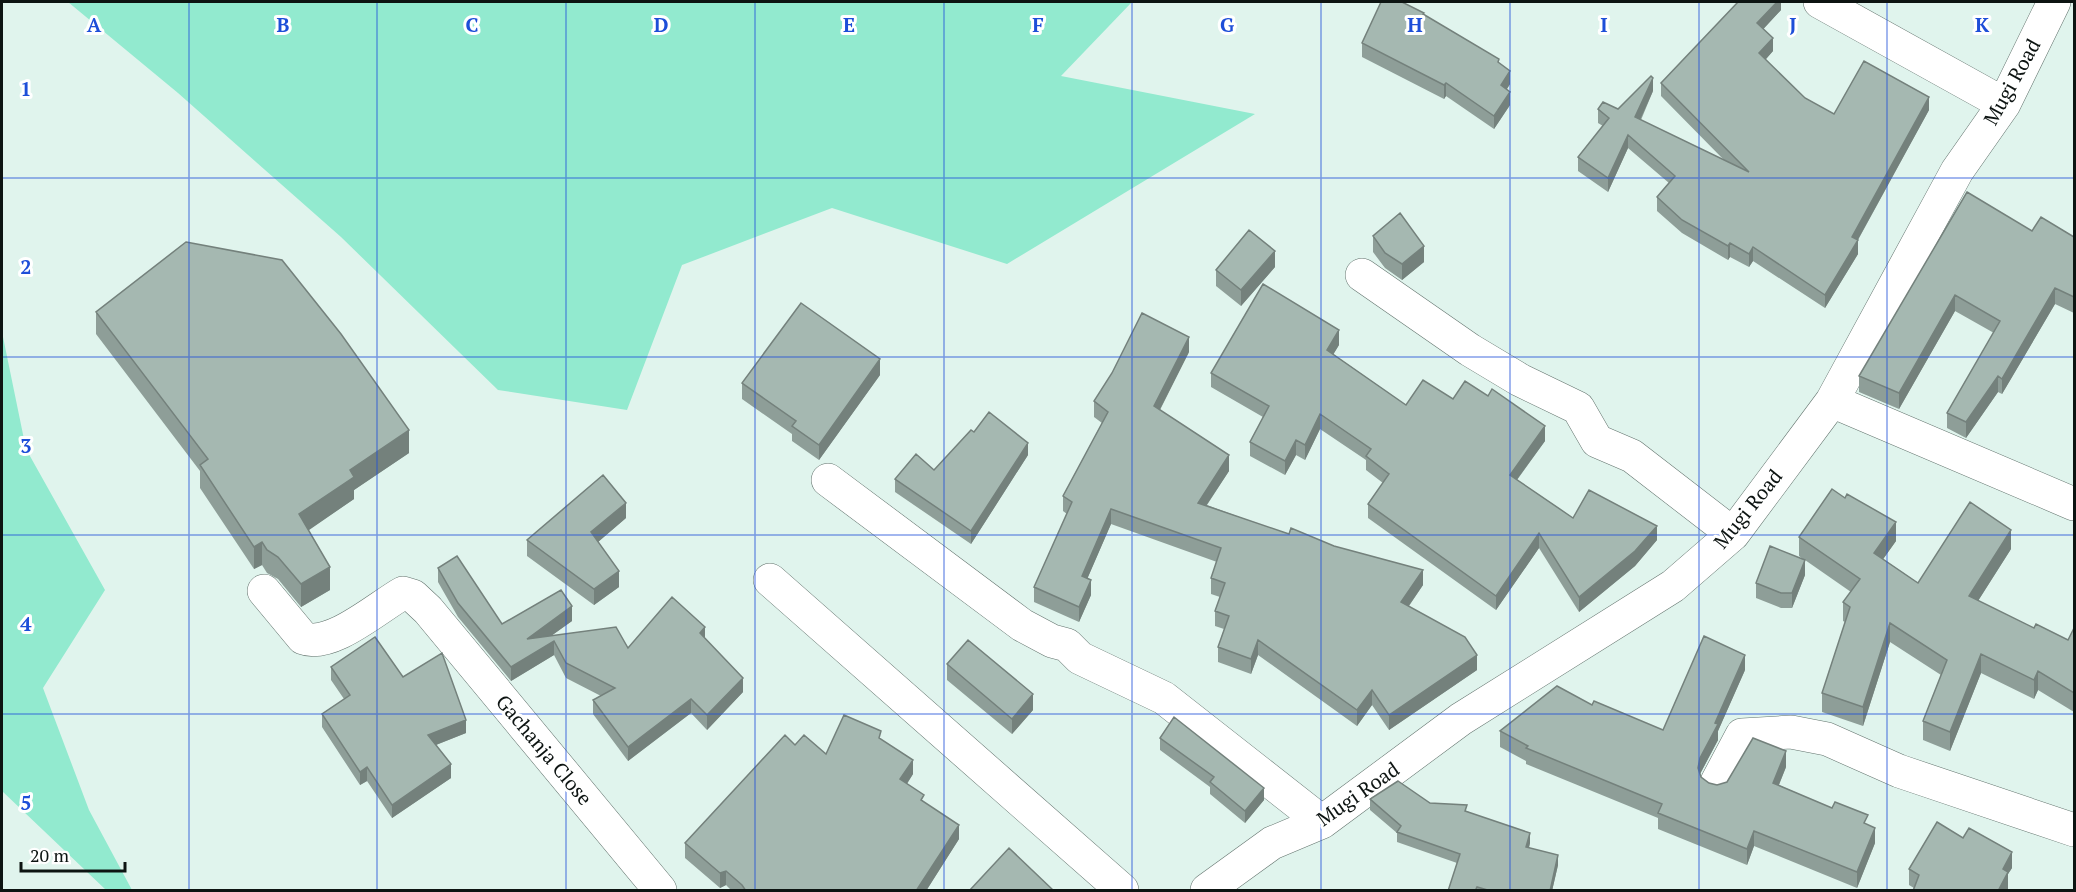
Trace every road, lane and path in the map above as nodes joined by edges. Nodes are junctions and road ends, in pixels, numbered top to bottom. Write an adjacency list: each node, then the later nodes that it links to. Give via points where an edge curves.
1 (1820, 2): 3 (street)
2 (2054, 2): 3 (street, Mugi Road)
3 (2004, 105): 5 (street, Mugi Road, via 1957,171)
4 (1362, 275): 8 (street, via 1470,350 1578,408 1597,441 1632,456)
5 (1832, 400): 7 (street); 8 (street, Mugi Road)
6 (828, 480): 12 (street, via 1022,625 1164,698)
7 (2074, 504)
8 (1733, 534): 12 (street, Mugi Road, via 1672,586 1461,719)
9 (770, 580): 15 (street)
10 (264, 591): 14 (street, Gachanja Close, via 303,638 312,641 332,637 403,593 413,596)
11 (1717, 782): 13 (street, via 1742,735 1791,732 1827,739 1899,771)
12 (1322, 822): 16 (street, Mugi Road, via 1272,843)
13 (2074, 830)
14 (660, 891)
15 (1122, 891)
16 (1207, 891)

